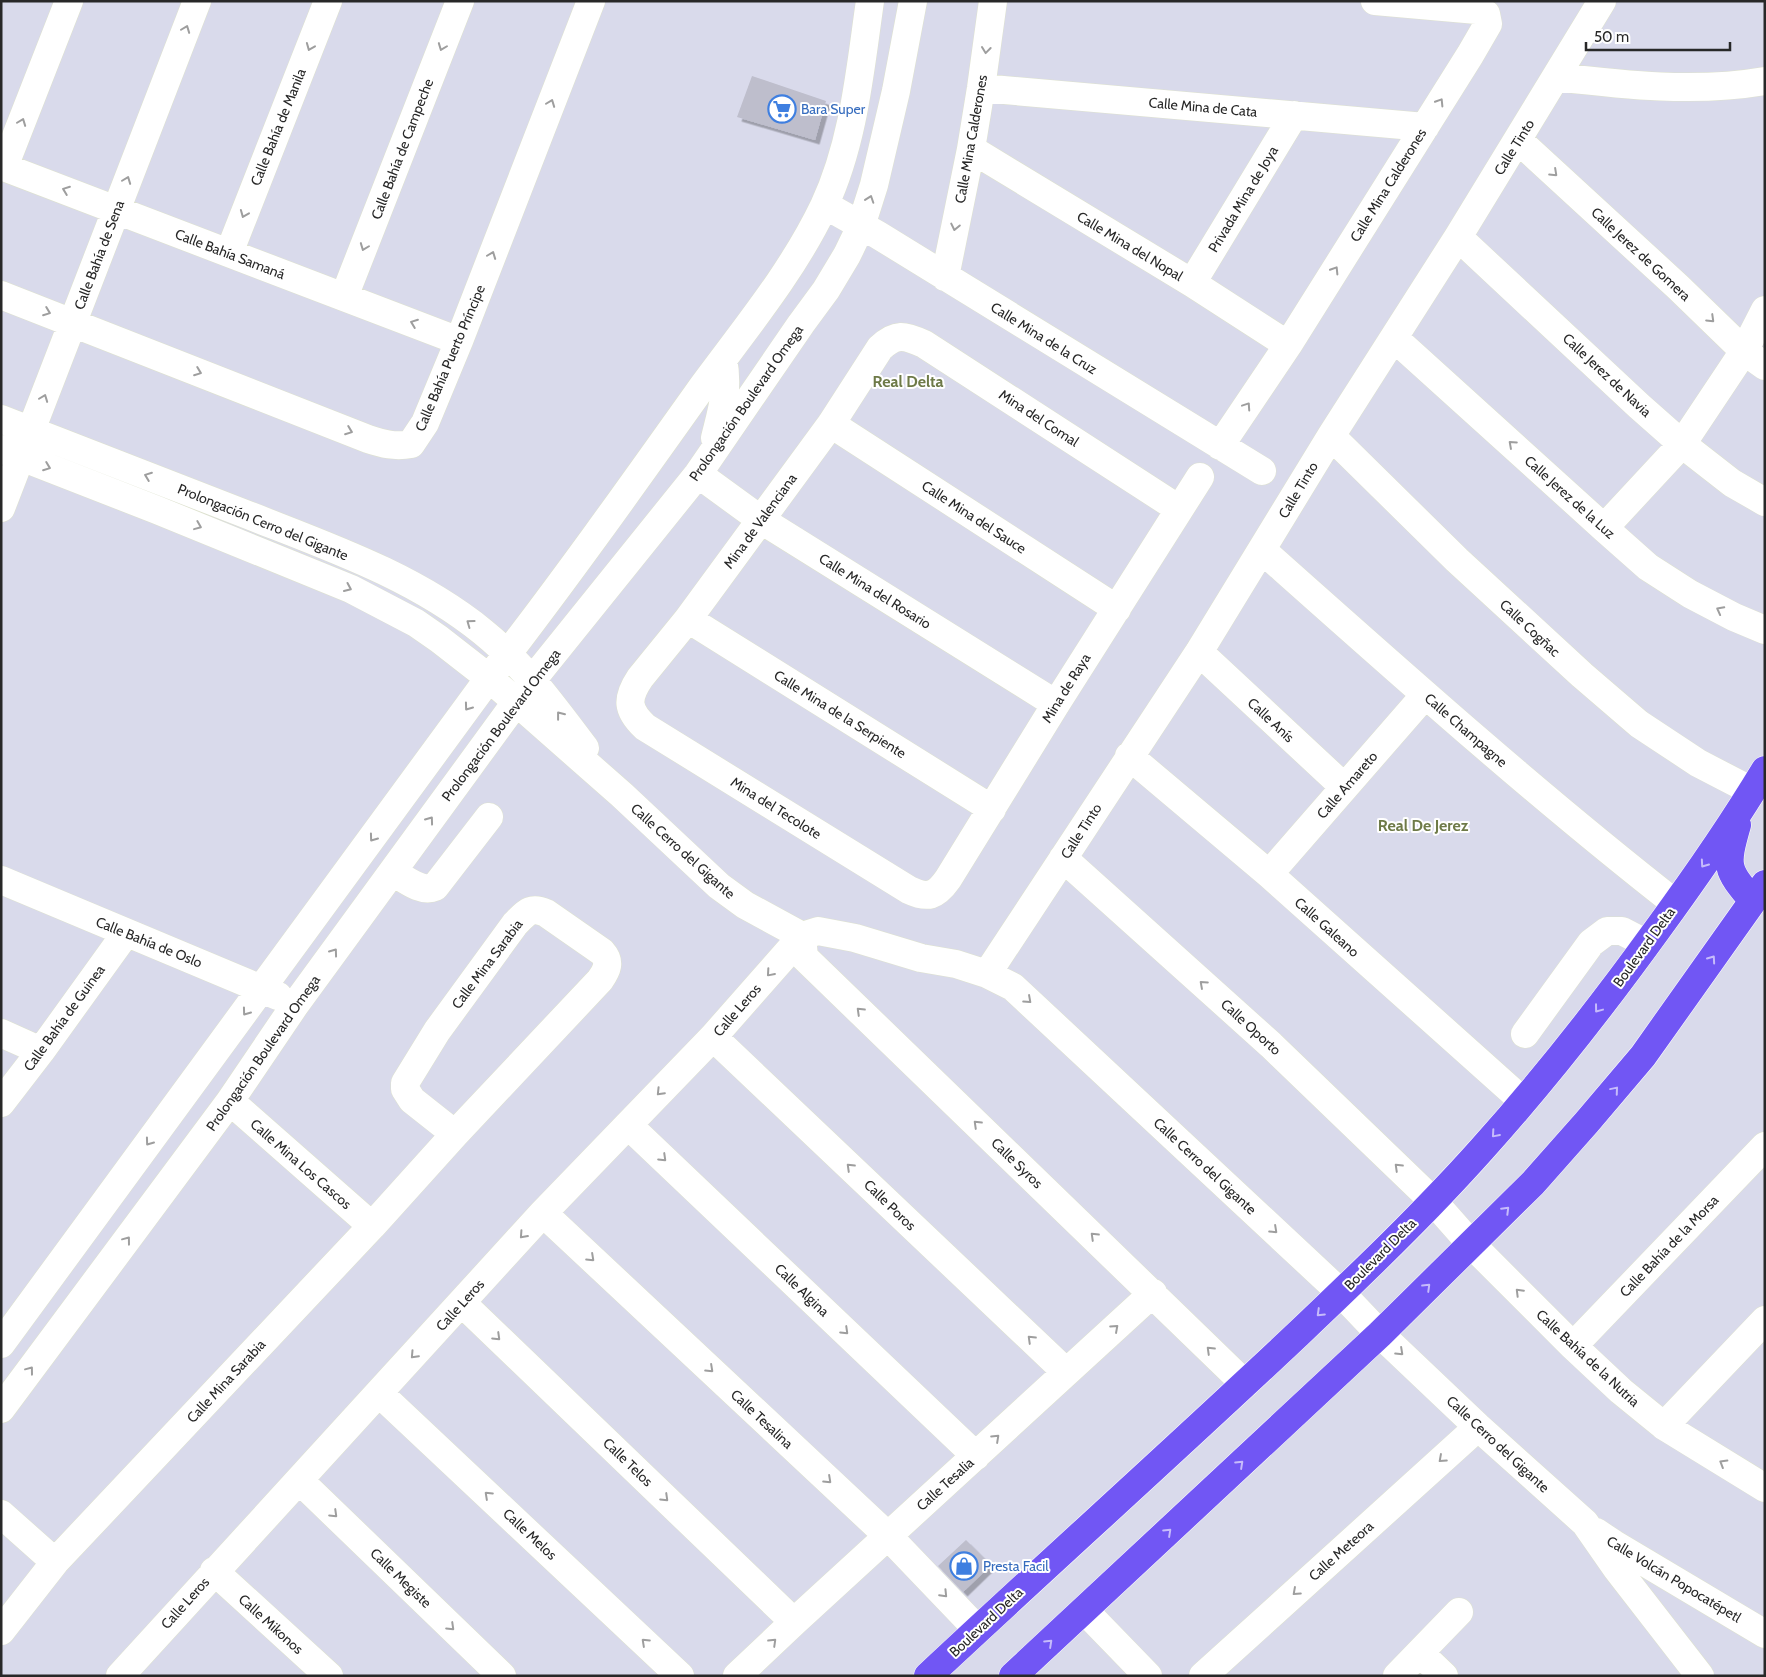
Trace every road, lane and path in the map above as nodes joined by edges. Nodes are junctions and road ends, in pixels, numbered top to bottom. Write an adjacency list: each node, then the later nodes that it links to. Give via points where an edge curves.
1 (68, 1): 20 (street, one-way to 1)
2 (197, 1): 22 (street, Calle Bahía de Sena, one-way to 2)
3 (328, 1): 25 (street, Calle Bahía de Manila, one-way to 25)
4 (460, 1): 30 (street, Calle Bahía de Campeche, one-way to 30)
5 (591, 1): 36 (street, Calle Bahía Puerto Príncipe, one-way to 5)
6 (870, 1): 11 (street)
7 (913, 1): 19 (street, Prolongación Boulevard Omega)
8 (993, 1): 14 (street, Calle Mina Calderones, one-way to 14)
9 (1375, 1): 16 (street, Calle Mina Calderones, one-way to 9, via 1470,55 1488,19 1486,14 1477,10)
10 (1602, 1): 12 (street, Calle Tinto)
11 (860, 71): 19 (street, via 872,102); 21 (street, via 850,125)
12 (1556, 78): 13 (street, via 1682,88); 17 (street, Calle Tinto)
13 (1765, 81)
14 (981, 88): 15 (street, Calle Mina de Cata); 18 (street, Calle Mina Calderones)
15 (1294, 115): 16 (street, Calle Mina de Cata); 27 (street, Privada Mina de Joya)
16 (1425, 127): 37 (street, Calle Mina Calderones, one-way to 16)
17 (1518, 140): 24 (street, Calle Tinto); 39 (street, Calle Jerez de Gomera, one-way to 39)
18 (971, 150): 26 (street, Calle Mina Calderones, one-way to 26); 27 (street, Calle Mina del Nopal)
19 (883, 152): 23 (street, Prolongación Boulevard Omega, one-way to 19)
20 (3, 167): 22 (street, Calle Bahía Samaná, one-way to 20)
21 (824, 205): 23 (street, Calle Mina de la Cruz); 32 (street, via 800,253)
22 (116, 209): 25 (street, Calle Bahía Samaná); 33 (street, Calle Bahía de Sena)
23 (861, 226): 26 (street, Calle Mina de la Cruz); 28 (street, Prolongación Boulevard Omega)
24 (1458, 237): 35 (street, Calle Tinto); 44 (street, Calle Jerez de Navia)
25 (229, 254): 30 (street, Calle Bahía Samaná)
26 (945, 277): 45 (street, Calle Mina de la Cruz)
27 (1192, 283): 37 (street, Calle Mina del Nopal)
28 (826, 290): 32 (street, via 790,305); 47 (street, Prolongación Boulevard Omega)
29 (1, 294): 33 (street, Calle Bahía Puerto Príncipe, one-way to 33)
30 (344, 297): 36 (street, Calle Bahía Samaná, one-way to 30)
31 (1765, 310): 39 (street)
32 (758, 313): 38 (street)
33 (73, 323): 36 (street, Calle Bahía Puerto Príncipe, one-way to 36, via 368,439 400,446 411,444 425,423); 42 (street, Calle Bahía de Sena, one-way to 33)
34 (896, 336): 41 (street, Mina de Valenciana, via 880,348); 52 (street, Mina del Comal, via 924,344)
35 (1394, 338): 43 (street, Calle Tinto); 55 (street, Calle Jerez de la Luz, one-way to 35)
36 (459, 341)
37 (1288, 344): 45 (street, Calle Mina Calderones, one-way to 37)
38 (723, 359): 47 (street, via 726,375 724,401); 57 (street)
39 (1755, 359): 44 (street)
40 (1, 419): 42 (street, Prolongación Cerro del Gigante)
41 (830, 424): 54 (street, Mina de Valenciana); 58 (street, Calle Mina del Sauce)
42 (31, 431): 46 (street, Calle Bahía de Sena); 62 (street, Prolongación Cerro del Gigante, one-way to 42, via 433,596 372,565)
43 (1331, 436): 56 (street, Calle Tinto); 71 (street, Calle Cogñac, via 1457,560 1632,718 1698,763)
44 (1682, 444): 50 (street, Calle Jerez de Navia, via 1732,483); 55 (street)
45 (1220, 446): 48 (street, Calle Mina de la Cruz)
46 (12, 453): 51 (street, Calle Bahía de Sena); 63 (street, Prolongación Cerro del Gigante, one-way to 63, via 352,589 416,623)
47 (704, 465): 53 (street, Prolongación Boulevard Omega); 54 (street, Calle Mina del Rosario)
48 (1262, 472)
49 (1200, 476): 52 (street, Mina de Raya)
50 (1765, 502)
51 (1, 508)
52 (1179, 508): 58 (street, Mina de Raya)
53 (662, 518): 57 (street, via 588,575); 64 (street, Prolongación Boulevard Omega)
54 (761, 520): 59 (street, Mina de Valenciana); 67 (street, Calle Mina del Rosario)
55 (1604, 528): 60 (street, Calle Jerez de la Luz, one-way to 55, via 1690,594 1648,566)
56 (1262, 550): 61 (street, Calle Tinto); 65 (street, Calle Champagne)
57 (557, 589): 62 (street)
58 (1117, 609): 67 (street, Mina de Raya)
59 (688, 619): 68 (street, Mina de Valenciana, via 634,687); 73 (street, Calle Mina de la Serpiente)
60 (1765, 630)
61 (1199, 652): 69 (street, Calle Tinto); 70 (street, Calle Anís)
62 (508, 654): 63 (street); 64 (street, Calle Cerro del Gigante)
63 (489, 678): 66 (street, Calle Cerro del Gigante); 86 (street, one-way to 86)
64 (533, 679): 66 (street, Prolongación Boulevard Omega); 72 (street, Calle Cerro del Gigante, one-way to 64)
65 (1424, 695): 70 (street, Calle Amareto); 81 (street, Calle Champagne, via 1550,803)
66 (516, 703): 72 (street, Calle Cerro del Gigante); 76 (street, Prolongación Boulevard Omega, one-way to 66)
67 (1056, 704): 73 (street, Mina de Raya)
68 (630, 708): 79 (street, Mina del Tecolote, via 645,727 909,890)
69 (1129, 756): 75 (street, Calle Tinto); 77 (street, Calle Galeano)
70 (1344, 787): 77 (street, Calle Amareto)
71 (1753, 790): 80 (main road, via 1729,854 1729,866 1733,877); 81 (main road, Boulevard Delta, one-way to 81)
72 (622, 795): 83 (street, Calle Cerro del Gigante, via 719,886 745,905)
73 (992, 809): 79 (street, Mina de Raya, via 943,887)
74 (489, 817): 76 (street, via 435,887 420,887)
75 (1063, 858): 85 (street, Calle Tinto); 98 (street, Calle Oporto, one-way to 75, via 1271,1045)
76 (393, 872): 87 (street, Prolongación Boulevard Omega, one-way to 76)
77 (1268, 874): 93 (street, Calle Galeano)
78 (1, 880): 82 (street, Calle Bahía de Oslo)
79 (929, 896)
80 (1761, 899): 101 (main road, one-way to 80, via 1533,1183 1588,1122 1637,1063)
81 (1676, 904): 84 (main road, Boulevard Delta)
82 (126, 933): 86 (street, Calle Bahía de Oslo); 91 (street, Calle Bahía de Guinea)
83 (802, 936): 85 (street, Calle Cerro del Gigante, via 818,931 855,938); 90 (street, Calle Leros, one-way to 90); 103 (street, Calle Syros, one-way to 83, via 804,957)
84 (1647, 944): 89 (street, via 1622,931 1607,932 1591,943); 93 (main road, Boulevard Delta, one-way to 93, via 1578,1036)
85 (987, 974): 102 (street, Calle Cerro del Gigante, one-way to 102, via 1013,987 1040,1011)
86 (262, 988): 87 (street, Calle Bahía de Oslo); 107 (street, one-way to 107)
87 (295, 1005): 92 (street, Prolongación Boulevard Omega)
88 (1, 1033): 91 (street)
89 (1525, 1034)
90 (714, 1037): 95 (street, Calle Leros, one-way to 95); 109 (street, Calle Poros, one-way to 90)
91 (41, 1051): 94 (street, Calle Bahía de Guinea)
92 (230, 1101): 100 (street, Calle Mina Los Cascos); 112 (street, Prolongación Boulevard Omega, one-way to 92)
93 (1523, 1102): 98 (main road, Boulevard Delta, one-way to 98)
94 (1, 1104)
95 (628, 1125): 99 (street, Calle Leros); 115 (street, Calle Algina, one-way to 115)
96 (455, 1134): 96 (street, Calle Mina Sarabia, via 600,980 608,966 602,952 539,910 527,912 515,924 437,1031 405,1083 404,1088 412,1100); 100 (street, Calle Mina Sarabia)
97 (1765, 1146): 108 (street, Calle Bahía de la Morsa)
98 (1433, 1201): 101 (street, Calle Bahía de la Nutria); 102 (main road, Boulevard Delta)
99 (542, 1213): 104 (street, Calle Leros, one-way to 104); 120 (street, Calle Tesalina, one-way to 120)
100 (372, 1226): 121 (street, Calle Mina Sarabia)
101 (1471, 1244): 106 (main road, one-way to 101); 108 (street, Calle Bahía de la Nutria, one-way to 101)
102 (1341, 1292): 106 (street, Calle Cerro del Gigante); 110 (main road, Boulevard Delta, one-way to 110)
103 (1153, 1293): 109 (street, Calle Tesalia, one-way to 103); 110 (street, Calle Syros, one-way to 103)
104 (462, 1303): 111 (street, Calle Leros, one-way to 111); 125 (street, Calle Telos, one-way to 125)
105 (1765, 1320): 113 (street)
106 (1380, 1334): 114 (street, Calle Cerro del Gigante, one-way to 114); 123 (main road, one-way to 106)
107 (3, 1339)
108 (1574, 1346): 113 (street, Calle Bahía de la Nutria)
109 (1066, 1372): 115 (street, Calle Tesalia, one-way to 109)
110 (1245, 1384): 126 (main road, Boulevard Delta)
111 (379, 1393): 116 (street, Calle Leros); 133 (street, Calle Melos, one-way to 111)
112 (1, 1409)
113 (1664, 1426): 117 (street, Calle Bahía de la Nutria, one-way to 113)
114 (1478, 1427): 119 (street, Calle Cerro del Gigante); 138 (street, Calle Meteora, one-way to 138)
115 (976, 1456): 120 (street, Calle Tesalia)
116 (299, 1480): 122 (street, Calle Leros); 132 (street, Calle Megiste, one-way to 132)
117 (1765, 1488)
118 (1, 1514): 121 (street)
119 (1585, 1524): 128 (street, Calle Volcán Popocatépetl); 141 (street, Calle Cerro del Gigante)
120 (888, 1536): 125 (street, Calle Tesalia); 126 (street, Calle Tesalina, one-way to 126)
121 (55, 1562): 127 (street, Calle Mina Sarabia)
122 (214, 1571): 130 (street, Calle Leros); 131 (street, Calle Mikonos)
123 (1084, 1610): 136 (main road, one-way to 123); 137 (street)
124 (1459, 1612): 129 (street)
125 (794, 1622): 134 (street, Calle Tesalia, one-way to 125)
126 (977, 1629): 135 (main road, Boulevard Delta)
127 (1, 1631)
128 (1765, 1634)
129 (1420, 1653): 139 (street); 140 (street)
130 (131, 1672)
131 (329, 1676)
132 (502, 1676)
133 (680, 1676)
134 (737, 1676)
135 (928, 1676)
136 (1013, 1676)
137 (1148, 1676)
138 (1203, 1676)
139 (1397, 1676)
140 (1444, 1676)
141 (1700, 1676)

